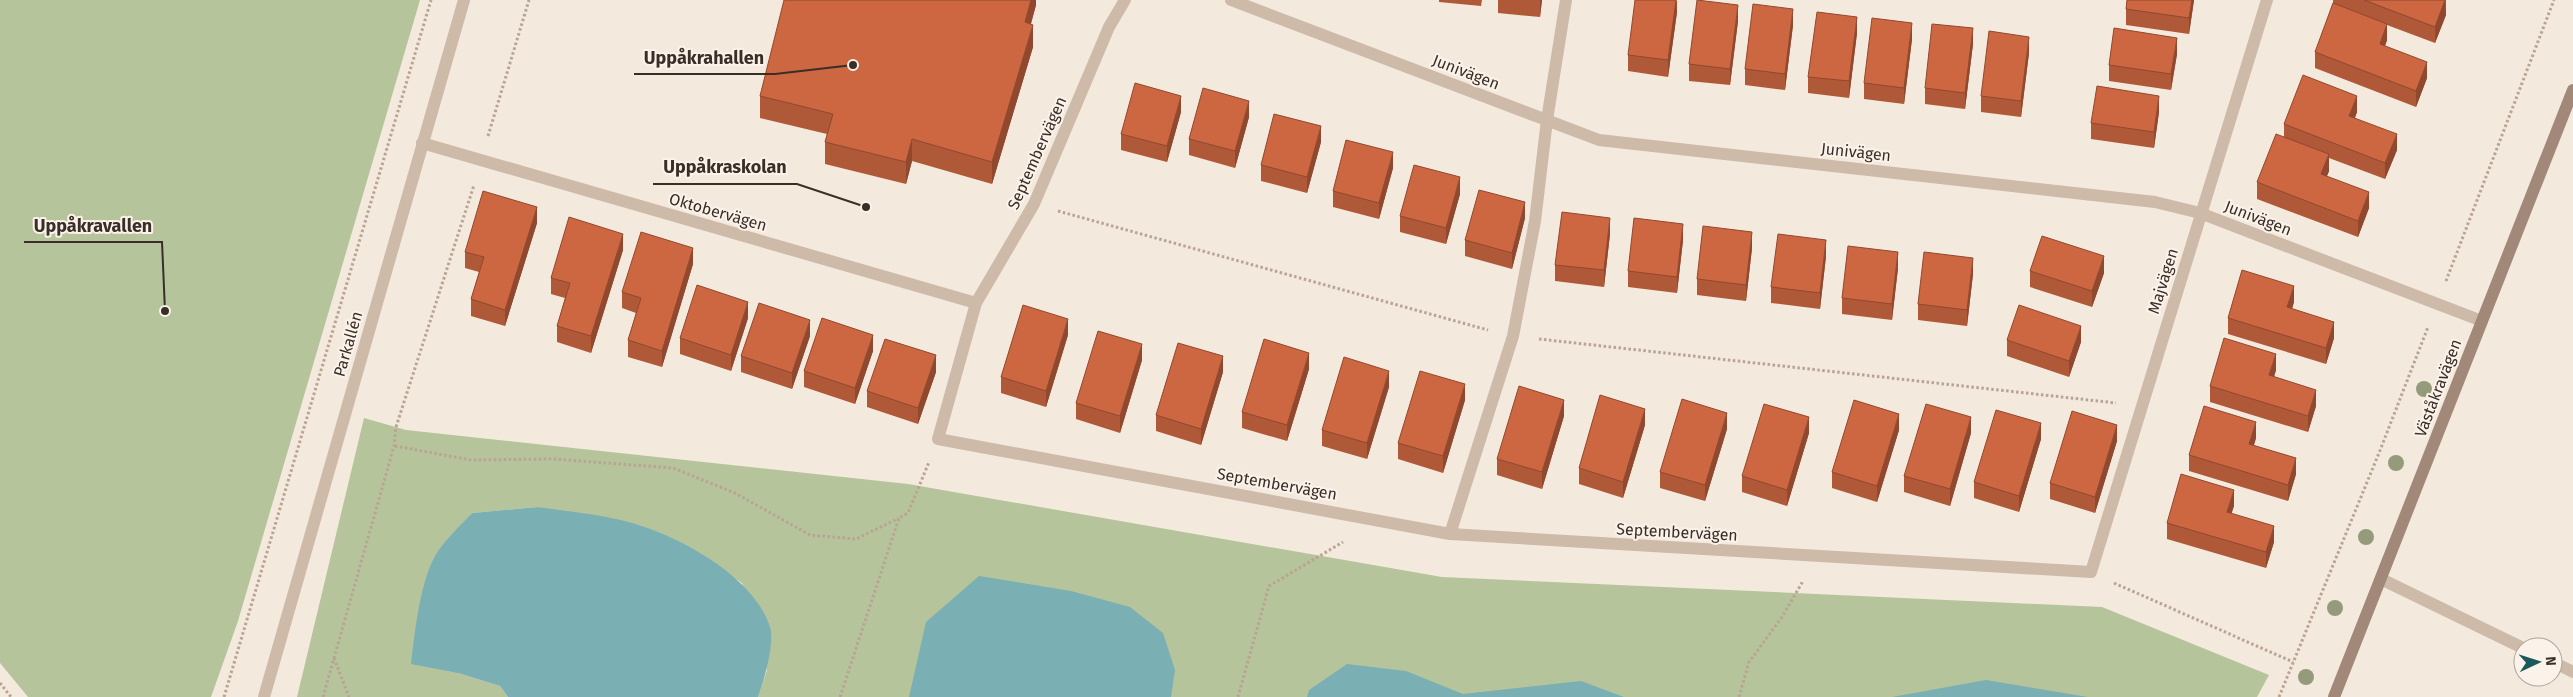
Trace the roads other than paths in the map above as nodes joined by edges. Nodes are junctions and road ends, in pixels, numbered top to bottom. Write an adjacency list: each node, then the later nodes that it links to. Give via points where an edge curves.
1 (464, 0): 8 (street, Parkallén)
2 (1125, 0): 10 (street, Septembervägen, via 1109,27 1034,204)
3 (1231, 0): 7 (street, Junivägen)
4 (1566, 0): 7 (street)
5 (2267, 0): 9 (street, Majvägen)
6 (2573, 90): 11 (street, Väståkravägen)
7 (1547, 120): 9 (street, Junivägen, via 1599,140 2155,202); 12 (street, via 1535,221 1512,336)
8 (422, 143): 10 (street, Oktobervägen); 16 (street, Parkallén)
9 (2200, 213): 11 (street, Junivägen); 13 (street, Majvägen)
10 (976, 303): 12 (street, Septembervägen, via 938,439)
11 (2482, 321): 14 (street, Väståkravägen)
12 (1450, 534): 13 (street, Septembervägen)
13 (2091, 572)
14 (2381, 578): 15 (street); 17 (street, Väståkravägen)
15 (2513, 643)
16 (264, 697)
17 (2334, 697)

